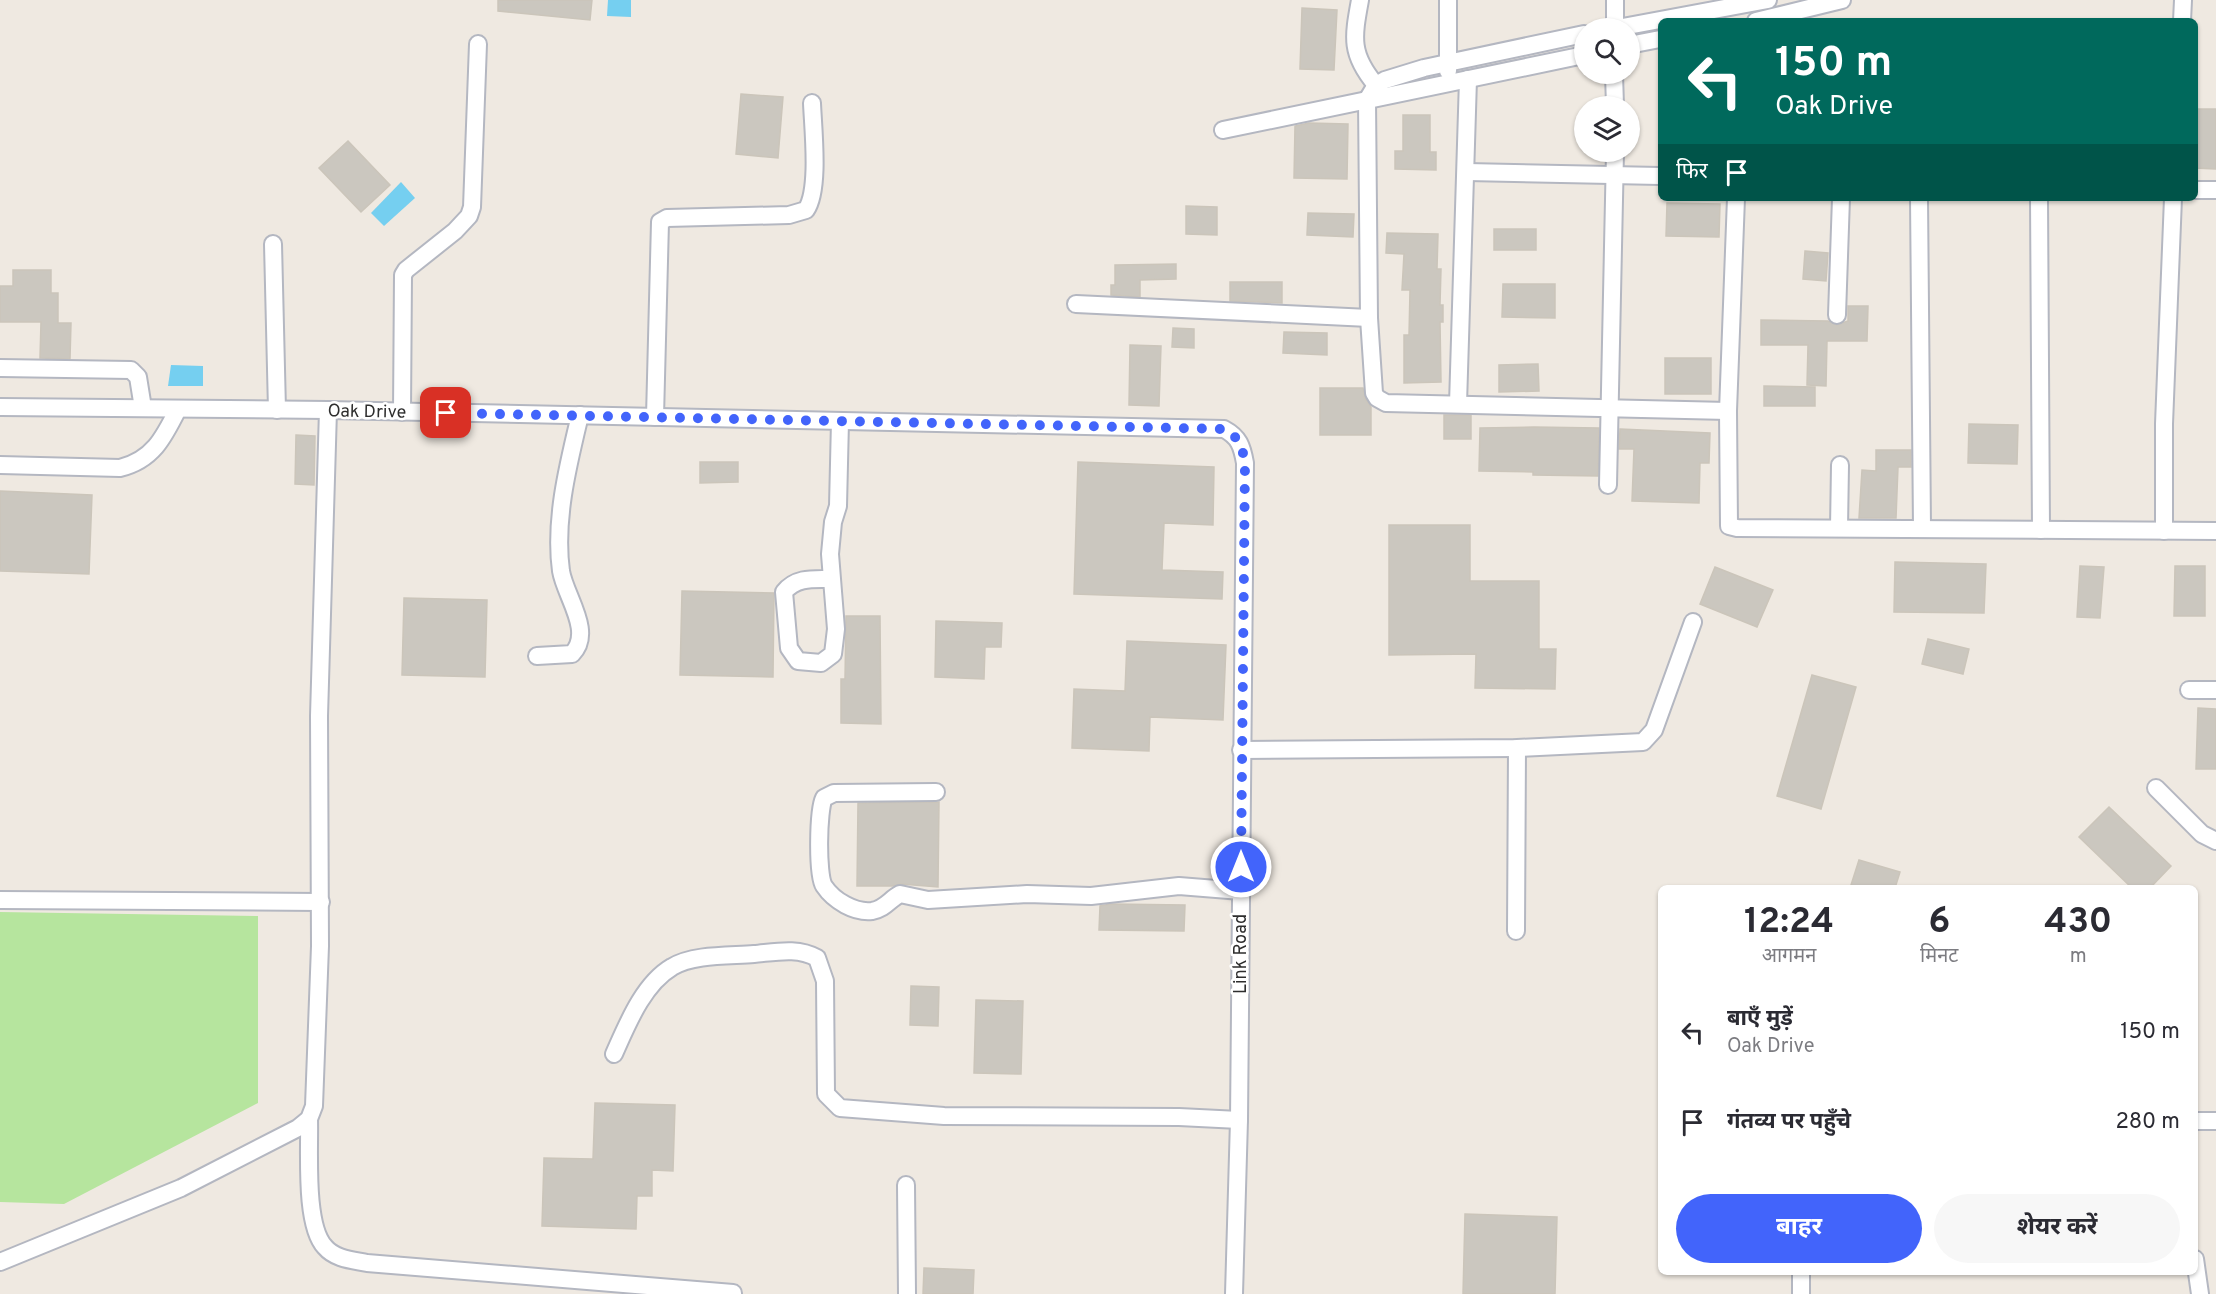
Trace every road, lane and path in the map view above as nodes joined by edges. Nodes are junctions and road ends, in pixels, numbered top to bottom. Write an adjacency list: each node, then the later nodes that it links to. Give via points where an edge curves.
1 (1360, 0): 24 (street, via 1354,44 1361,64)
2 (1448, 0): 21 (street)
3 (1615, 0): 9 (street)
4 (1768, 0): 7 (street)
5 (1842, 0): 8 (street)
6 (2183, 0): 13 (street)
7 (1751, 2): 10 (street); 11 (street)
8 (1818, 9): 12 (street)
9 (1616, 18)
10 (1668, 18)
11 (1750, 18)
12 (1772, 18)
13 (2182, 18)
14 (1658, 20): 15 (street)
15 (1640, 23)
16 (1574, 36): 21 (street)
17 (1658, 39): 18 (street)
18 (1640, 43)
19 (478, 45): 52 (street, via 472,207 465,222 404,275)
20 (1574, 57): 22 (street)
21 (1448, 63): 23 (street); 24 (street)
22 (1468, 79): 23 (street); 29 (street)
23 (1448, 84): 25 (street)
24 (1376, 85): 25 (street)
25 (1367, 100): 27 (street); 42 (street)
26 (812, 103): 54 (street, via 813,188 806,210 789,215 667,218 660,222)
27 (1223, 130)
28 (1615, 162): 30 (street)
29 (1467, 172): 30 (street); 44 (street)
30 (1615, 175): 31 (street); 48 (street)
31 (1658, 176)
32 (2198, 189): 33 (street)
33 (2216, 190)
34 (1736, 201): 51 (street)
35 (1841, 201): 41 (street)
36 (1919, 201): 61 (street)
37 (2038, 201): 62 (street)
38 (2173, 201): 63 (street)
39 (273, 244): 49 (street)
40 (1076, 304): 42 (street)
41 (1837, 315)
42 (1369, 318): 44 (street, via 1377,398 1386,402)
43 (0, 368): 46 (street, via 130,370 138,377)
44 (1458, 404): 48 (street)
45 (0, 407): 46 (street, Oak Drive)
46 (143, 408): 47 (street, Oak Drive)
47 (178, 409): 49 (street, Oak Drive); 57 (street, via 154,451 134,465)
48 (1610, 409): 51 (street); 59 (street)
49 (277, 410): 50 (street, Oak Drive)
50 (328, 410): 52 (street, Oak Drive); 77 (street, via 320,716)
51 (1728, 411): 60 (street, via 1729,526)
52 (402, 412): 53 (street, Oak Drive)
53 (580, 415): 54 (street, Oak Drive); 67 (street, via 563,490 561,564 580,640 572,654)
54 (655, 417): 55 (street, Oak Drive)
55 (840, 421): 56 (street, Oak Drive, via 1224,429); 65 (street, via 840,484 830,554)
56 (1236, 435): 71 (street, Link Road, via 1245,463)
57 (0, 465)
58 (1840, 465): 60 (street)
59 (1608, 485)
60 (1839, 528): 61 (street)
61 (1922, 528): 62 (street)
62 (2041, 530): 63 (street)
63 (2164, 531): 64 (street)
64 (2216, 531)
65 (831, 579): 65 (street, via 806,579 793,583 784,592 789,648 798,661 821,663 833,654 836,629)
66 (1693, 622): 70 (street, via 1654,730 1643,742)
67 (537, 656)
68 (2189, 690): 69 (street)
69 (2216, 690)
70 (1517, 748): 71 (street); 78 (street)
71 (1241, 750): 75 (street, Link Road)
72 (2156, 788): 74 (street, via 2202,834)
73 (936, 792): 75 (street, via 834,793 824,798 820,839 824,886 843,902 864,911 881,909 900,894 928,900 1027,894 1091,896 1179,886)
74 (2216, 841)
75 (1240, 891): 81 (street, Link Road)
76 (0, 900): 77 (street)
77 (321, 902): 80 (street, via 317,1084)
78 (1516, 931)
79 (614, 1054): 81 (street, via 645,995 673,966 699,960 807,952 817,958 825,981 826,1094 840,1108 944,1116)
80 (309, 1119): 85 (street, via 181,1188); 88 (street, via 313,1216 324,1247 337,1257 367,1263)
81 (1239, 1120): 90 (street, Link Road)
82 (2198, 1121): 83 (street)
83 (2216, 1121)
84 (906, 1185): 89 (street)
85 (0, 1262)
86 (1801, 1275): 91 (street)
87 (2197, 1275): 92 (street)
88 (733, 1293)
89 (907, 1294)
90 (1234, 1294)
91 (1801, 1294)
92 (2200, 1294)

